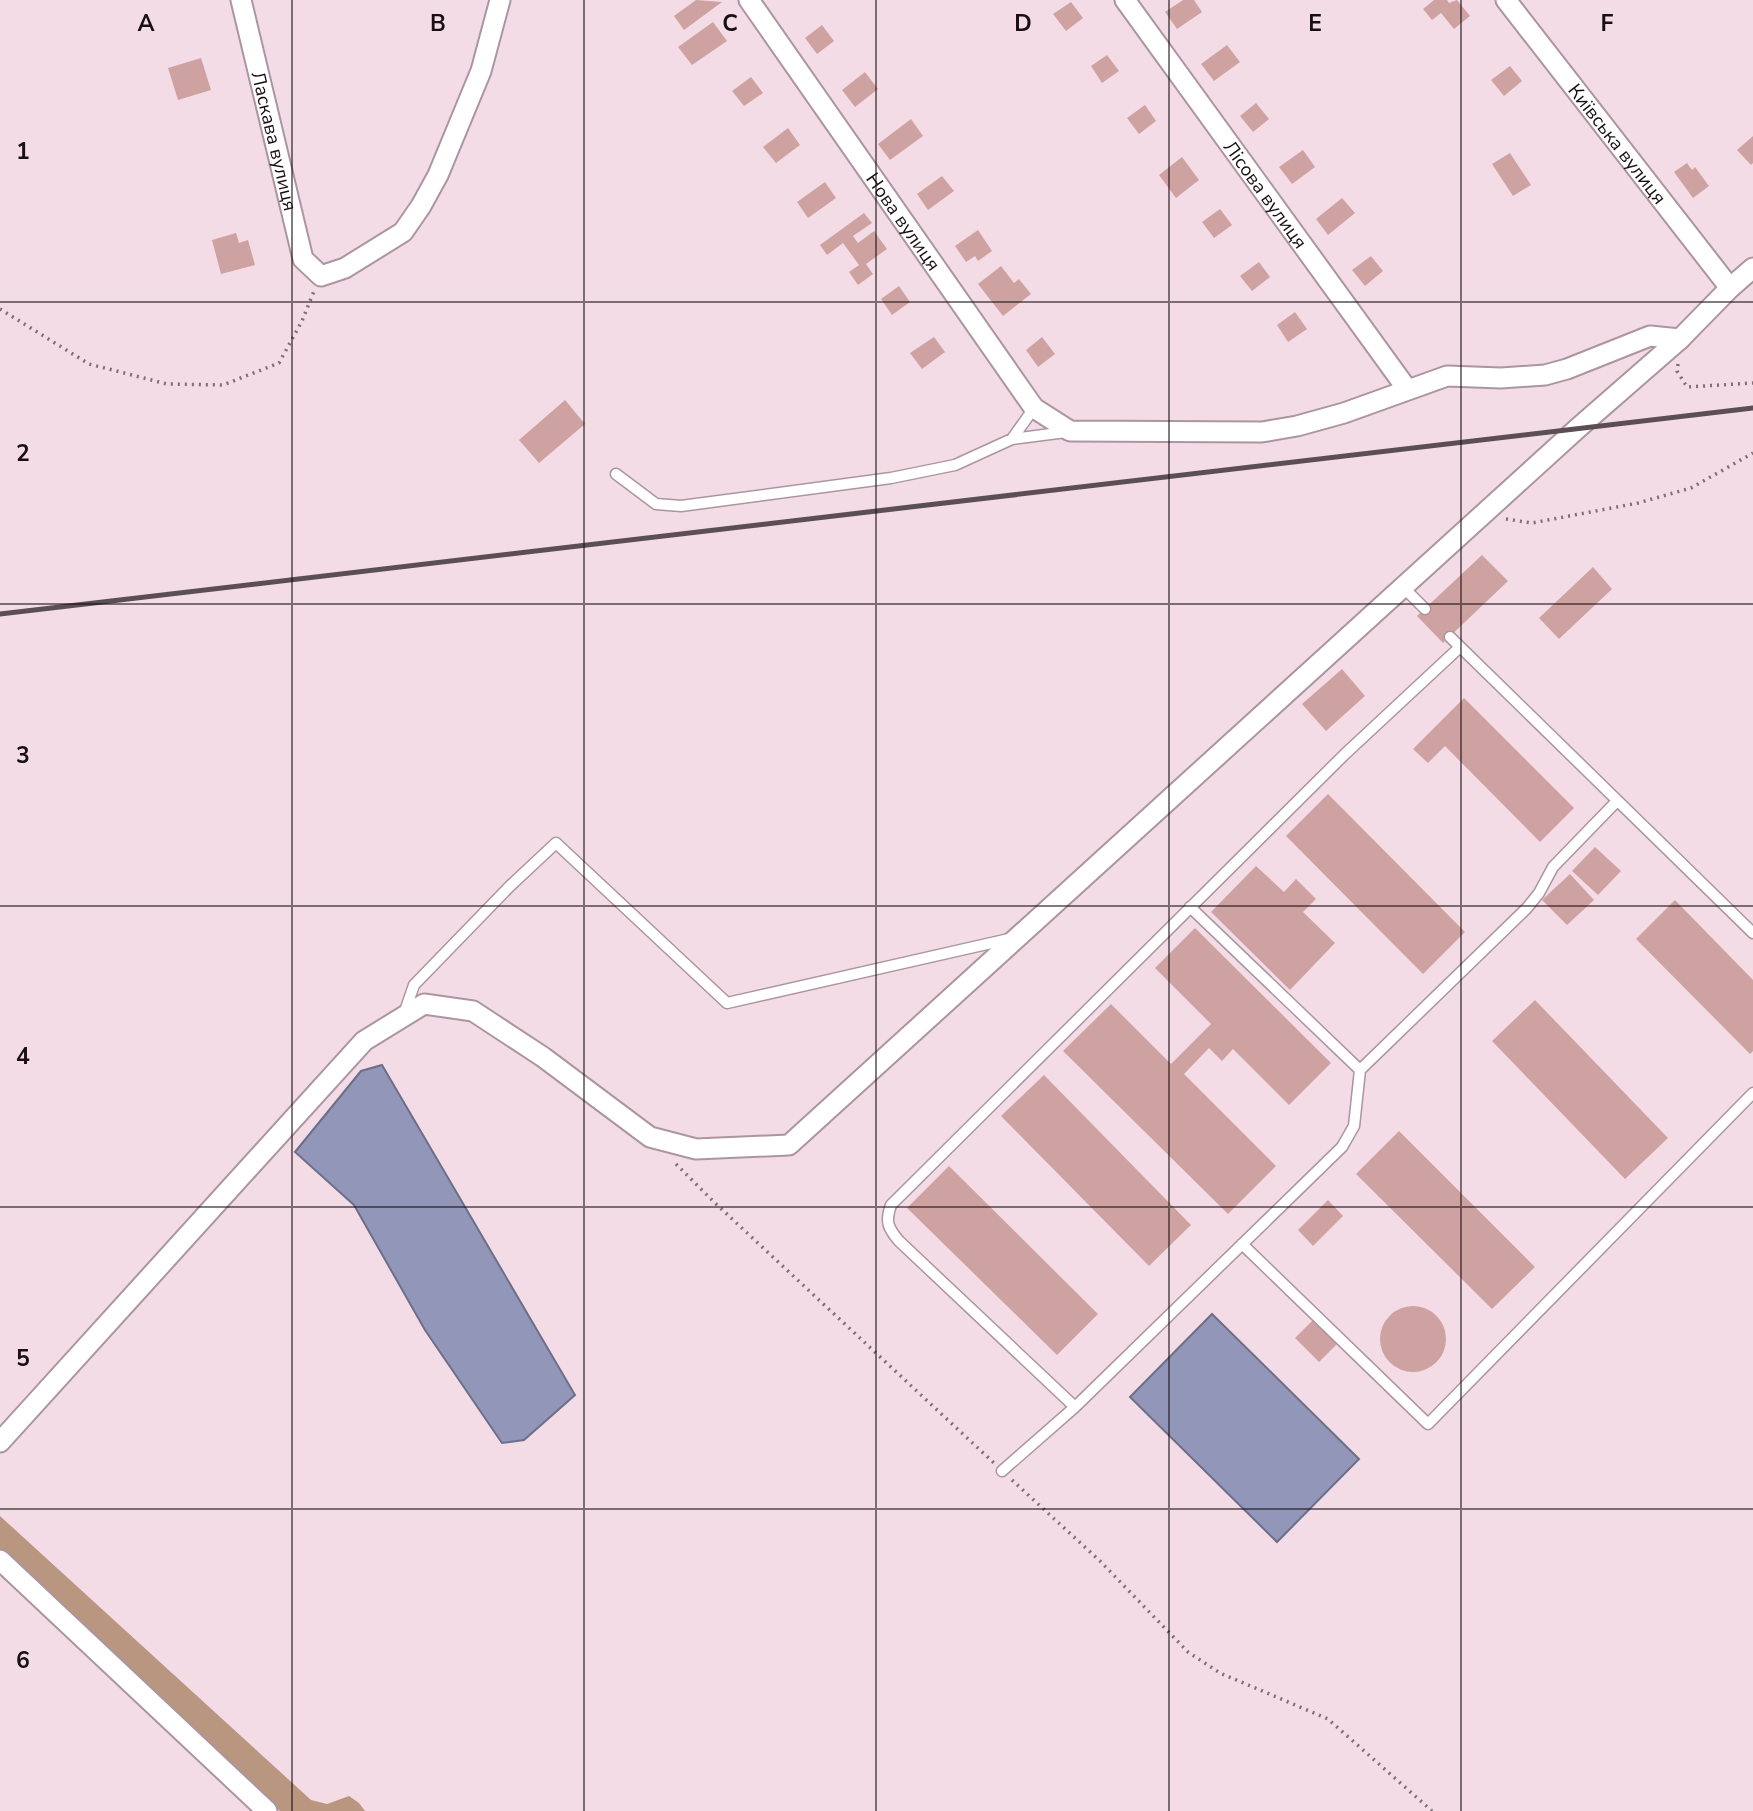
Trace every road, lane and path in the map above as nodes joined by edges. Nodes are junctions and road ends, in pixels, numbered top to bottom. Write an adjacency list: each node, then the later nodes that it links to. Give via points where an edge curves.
1 (241, 0): 7 (street, Ласкава вулиця, via 303,260)
2 (500, 0): 7 (street, via 481,71 421,206 403,232 345,268)
3 (749, 0): 13 (street, Нова вулиця)
4 (1125, 0): 12 (street, Лісова вулиця)
5 (1506, 0): 8 (street, Київська вулиця)
6 (1753, 268): 8 (street)
7 (321, 276): 9 (path, via 279,363 223,385 167,384 89,364)
8 (1730, 288): 10 (street)
9 (0, 309)
10 (1680, 339): 11 (path, via 1678,371 1687,387); 12 (street, via 1650,335 1545,375 1447,376); 18 (street)
11 (1753, 383)
12 (1407, 389): 14 (street, via 1344,413 1262,432)
13 (1034, 408): 14 (street, Нова вулиця); 15 (lane)
14 (1070, 432): 15 (lane)
15 (1012, 439): 17 (lane, via 942,468 681,506 656,504)
16 (1753, 453): 18 (path, via 1691,488 1638,503 1532,523)
17 (616, 474)
18 (1482, 514): 19 (street)
19 (1403, 587): 20 (lane); 26 (street)
20 (1424, 609)
21 (1450, 636): 22 (lane)
22 (1460, 647): 23 (lane); 24 (lane)
23 (1617, 801): 25 (lane); 28 (lane, via 1553,867 1527,908)
24 (1191, 907): 28 (lane); 32 (lane, via 891,1205 887,1217 888,1228 899,1241)
25 (1753, 933)
26 (1017, 937): 27 (lane, via 727,1003 556,843 414,985); 30 (street, via 789,1145 695,1149)
27 (403, 1017): 30 (street, via 425,1004 473,1011); 33 (street, via 364,1041)
28 (1360, 1070): 31 (lane, via 1354,1126 1342,1147)
29 (1753, 1093): 31 (lane, via 1428,1424)
30 (650, 1137): 34 (path)
31 (1242, 1244): 32 (lane)
32 (1075, 1407): 34 (lane)
33 (0, 1441)
34 (1002, 1471): 37 (path, via 1100,1561 1188,1652 1220,1673 1328,1720)
35 (0, 1560): 36 (street)
36 (267, 1811)
37 (1432, 1811)

